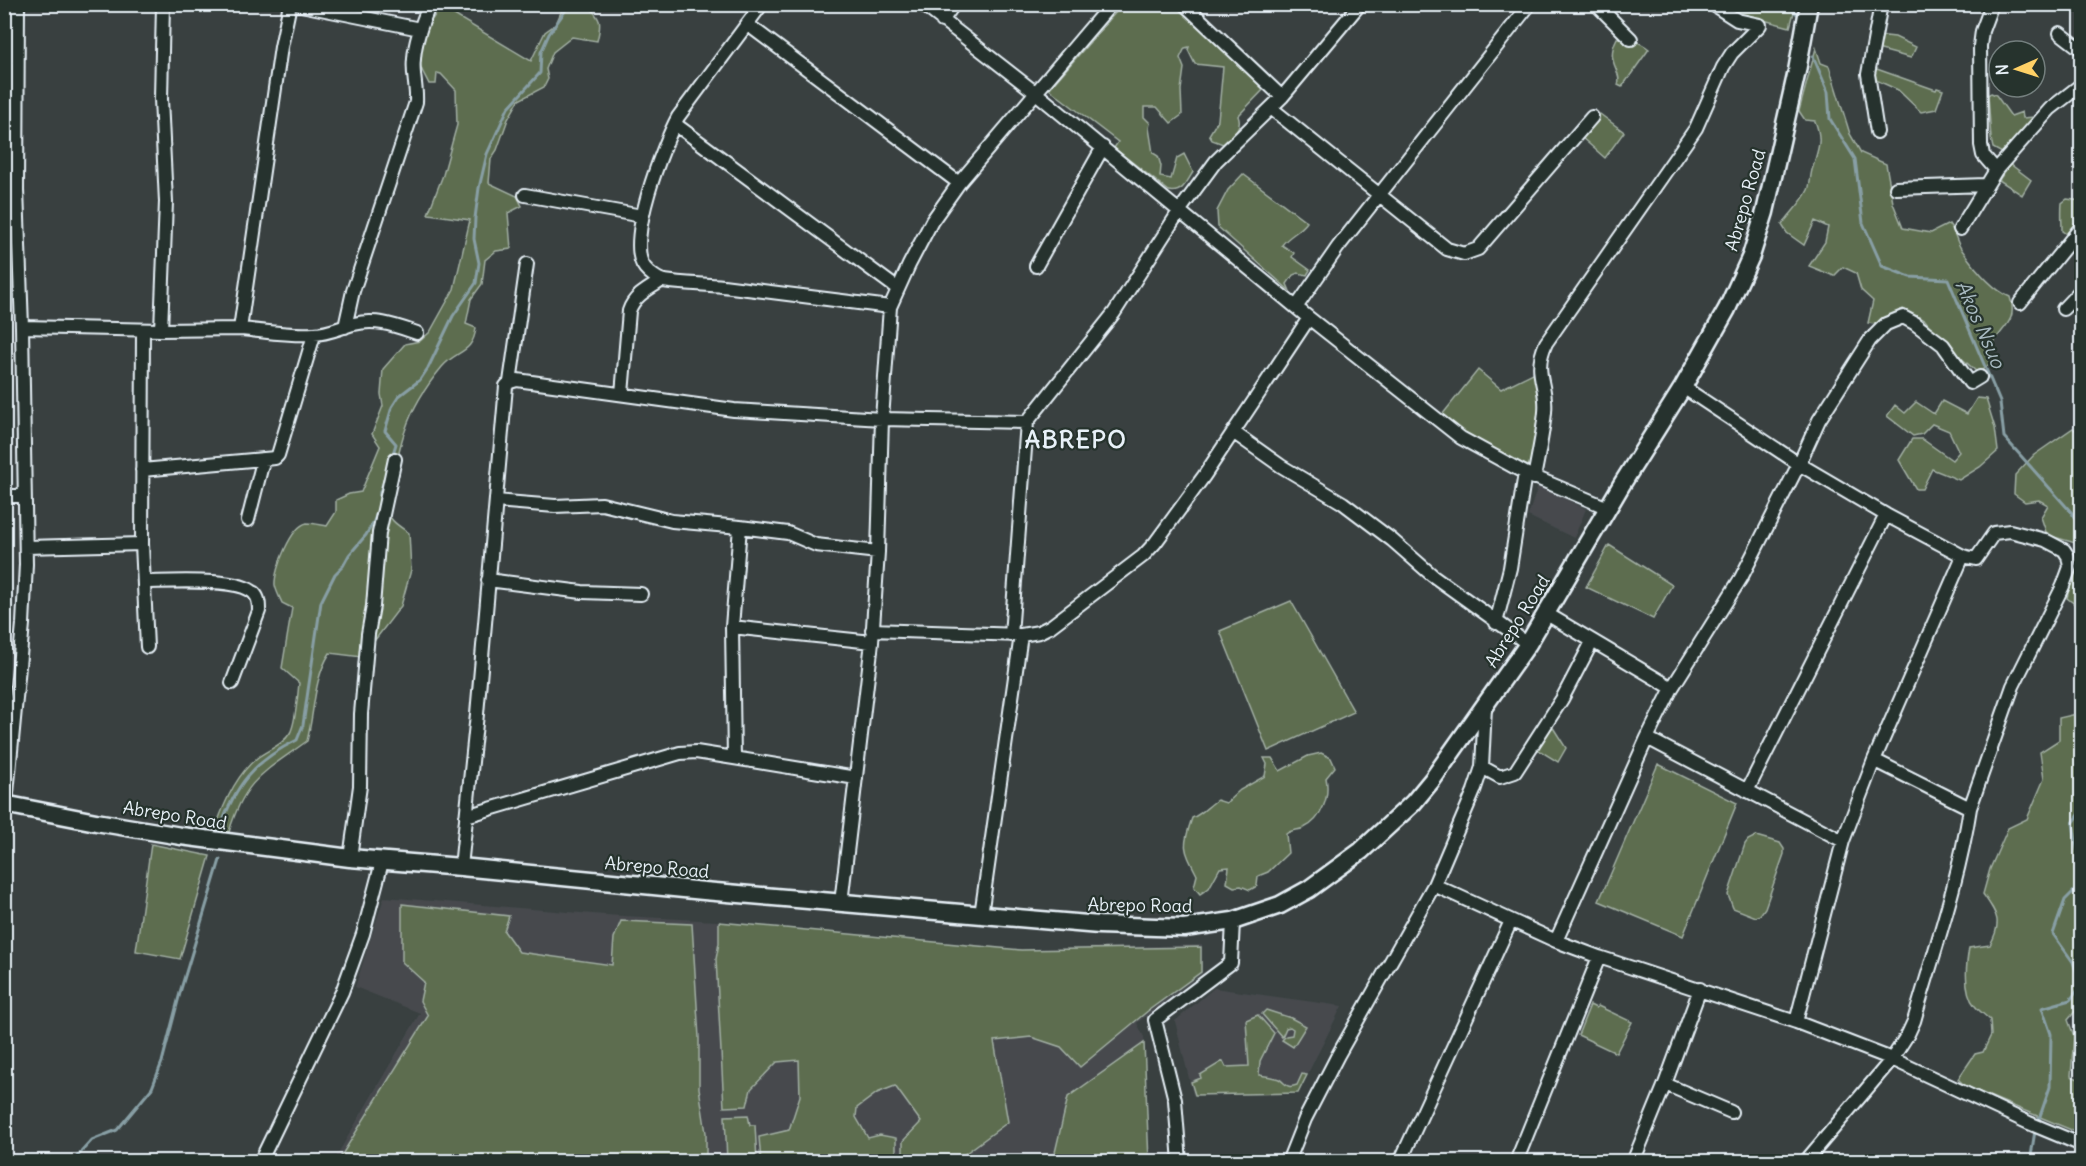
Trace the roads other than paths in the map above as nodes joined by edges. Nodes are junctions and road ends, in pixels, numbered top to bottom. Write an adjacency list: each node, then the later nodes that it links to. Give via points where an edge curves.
1 (163, 4): 58 (street, via 161,99 166,202)
2 (290, 4): 56 (street)
3 (296, 4): 21 (street)
4 (430, 4): 21 (street)
5 (762, 4): 20 (street)
6 (922, 4): 19 (street)
7 (954, 4): 19 (street)
8 (1111, 4): 26 (street)
9 (1185, 4): 27 (street)
10 (1360, 4): 27 (street)
11 (1530, 4): 39 (street)
12 (1596, 4): 23 (street)
13 (1712, 4): 72 (street, via 1737,20 1760,25 1728,59 1696,128 1546,343 1539,370 1546,410)
14 (1809, 4): 63 (main road, Abrepo Road, via 1762,223 1727,309)
15 (1881, 4): 31 (street, via 1868,74)
16 (1992, 4): 33 (street, via 1980,46 1981,145 1983,155)
17 (18, 10): 18 (street); 37 (street)
18 (4, 14)
19 (942, 21): 26 (street)
20 (747, 24): 30 (street); 34 (street)
21 (420, 29): 55 (street, via 413,60 416,102 353,291)
22 (2060, 33): 24 (street)
23 (1631, 39)
24 (2082, 50)
25 (2082, 84): 33 (street, via 2050,110)
26 (1036, 93): 32 (street); 34 (street)
27 (1282, 96): 28 (street)
28 (1271, 108): 39 (street); 40 (street, via 1216,161)
29 (1592, 117): 39 (street, via 1478,249 1464,254 1447,249)
30 (675, 123): 41 (street); 47 (street)
31 (1877, 132)
32 (1103, 147): 40 (street); 45 (street)
33 (1996, 170): 35 (street)
34 (958, 183): 47 (street, via 932,221)
35 (1986, 185): 36 (street); 43 (street)
36 (1896, 188)
37 (11, 190): 54 (street)
38 (525, 195): 41 (street)
39 (1378, 196): 50 (street)
40 (1180, 210): 50 (street); 66 (street, via 1114,313)
41 (642, 216): 46 (street, via 637,248 640,260 645,269)
42 (2082, 226): 49 (street)
43 (1960, 230)
44 (527, 264): 62 (street)
45 (1036, 266)
46 (661, 280): 51 (street); 64 (street, via 644,291 628,311)
47 (898, 289): 51 (street)
48 (2082, 289): 52 (street)
49 (2020, 303)
50 (1296, 306): 53 (street)
51 (891, 307): 65 (street)
52 (2063, 309)
53 (1310, 318): 67 (street); 72 (street, via 1461,438)
54 (22, 327): 57 (street); 73 (street)
55 (345, 327): 59 (street, via 373,321); 60 (street)
56 (240, 329): 58 (street); 60 (street)
57 (143, 330): 58 (street); 71 (street)
58 (161, 330)
59 (417, 333)
60 (314, 334): 69 (street, via 278,455)
61 (1980, 377): 70 (street, via 1970,383 1943,345 1914,323 1897,318 1870,340 1847,374 1819,420)
62 (510, 382): 64 (street); 75 (street, via 506,387)
63 (1683, 387): 70 (street); 76 (main road, Abrepo Road)
64 (622, 394): 65 (street, via 734,410)
65 (882, 419): 66 (street); 82 (street)
66 (1027, 422): 90 (street)
67 (1233, 432): 88 (street, via 1342,503); 90 (street, via 1143,556 1051,626)
68 (395, 459): 108 (street, via 378,533 361,714 360,786)
69 (263, 461): 71 (street); 78 (street)
70 (1799, 464): 77 (street); 96 (street, via 1741,578)
71 (142, 470): 80 (street)
72 (1530, 476): 76 (street); 88 (street)
73 (24, 495): 74 (street); 81 (street)
74 (4, 496)
75 (496, 501): 79 (street, via 555,506 602,504 672,520); 84 (street)
76 (1608, 508): 87 (main road, Abrepo Road)
77 (1886, 515): 83 (street); 103 (street)
78 (248, 520)
79 (740, 527): 82 (street, via 788,533 816,545); 89 (street)
80 (142, 544): 81 (street); 85 (street)
81 (26, 547): 104 (street, via 23,624)
82 (878, 552): 91 (street)
83 (1963, 556): 100 (street); 105 (street, via 1976,559 1994,533 2010,531 2045,540 2064,550 2070,567 2013,686)
84 (488, 580): 86 (street, via 582,592); 106 (street)
85 (144, 582): 94 (street); 95 (street, via 222,582 254,592 259,599 259,611)
86 (641, 594)
87 (1547, 614): 92 (street); 93 (main road, Abrepo Road)
88 (1497, 623): 93 (street)
89 (732, 627): 91 (street); 99 (street)
90 (1016, 635): 91 (street); 113 (street)
91 (872, 636): 102 (street)
92 (1592, 642): 96 (street); 101 (street, via 1562,699 1515,772 1500,777)
93 (1528, 645): 97 (main road, Abrepo Road)
94 (147, 647)
95 (232, 683)
96 (1672, 688): 98 (street)
97 (1485, 707): 101 (street); 114 (main road, Abrepo Road, via 1413,803 1361,850 1309,889 1280,905)
98 (1647, 738): 103 (street); 116 (street)
99 (734, 758): 102 (street); 106 (street, via 680,753)
100 (1874, 760): 105 (street); 107 (street)
101 (1482, 767): 111 (street)
102 (856, 778): 112 (street)
103 (1747, 791): 107 (street)
104 (5, 804): 108 (main road, Abrepo Road, via 162,833)
105 (1970, 808): 120 (street, via 1961,862 1914,1021)
106 (466, 816): 110 (street)
107 (1843, 841): 119 (street)
108 (350, 858): 109 (main road, Abrepo Road)
109 (382, 862): 110 (main road, Abrepo Road); 124 (street, via 363,934 342,992)
110 (461, 867): 112 (main road, Abrepo Road)
111 (1434, 885): 115 (street); 126 (street, via 1338,1055)
112 (841, 903): 113 (main road, Abrepo Road)
113 (981, 915): 114 (main road, Abrepo Road, via 1156,928)
114 (1233, 921): 125 (street, via 1231,963 1155,1020 1175,1100)
115 (1511, 921): 116 (street); 127 (street)
116 (1556, 941): 117 (street)
117 (1599, 957): 118 (street); 128 (street)
118 (1700, 989): 119 (street); 121 (street)
119 (1796, 1022): 120 (street)
120 (1892, 1059): 123 (street); 130 (street)
121 (1665, 1084): 122 (street); 129 (street)
122 (1731, 1112)
123 (2082, 1145)
124 (260, 1161)
125 (1180, 1161)
126 (1288, 1161)
127 (1400, 1161)
128 (1516, 1161)
129 (1633, 1161)
130 (1805, 1161)

